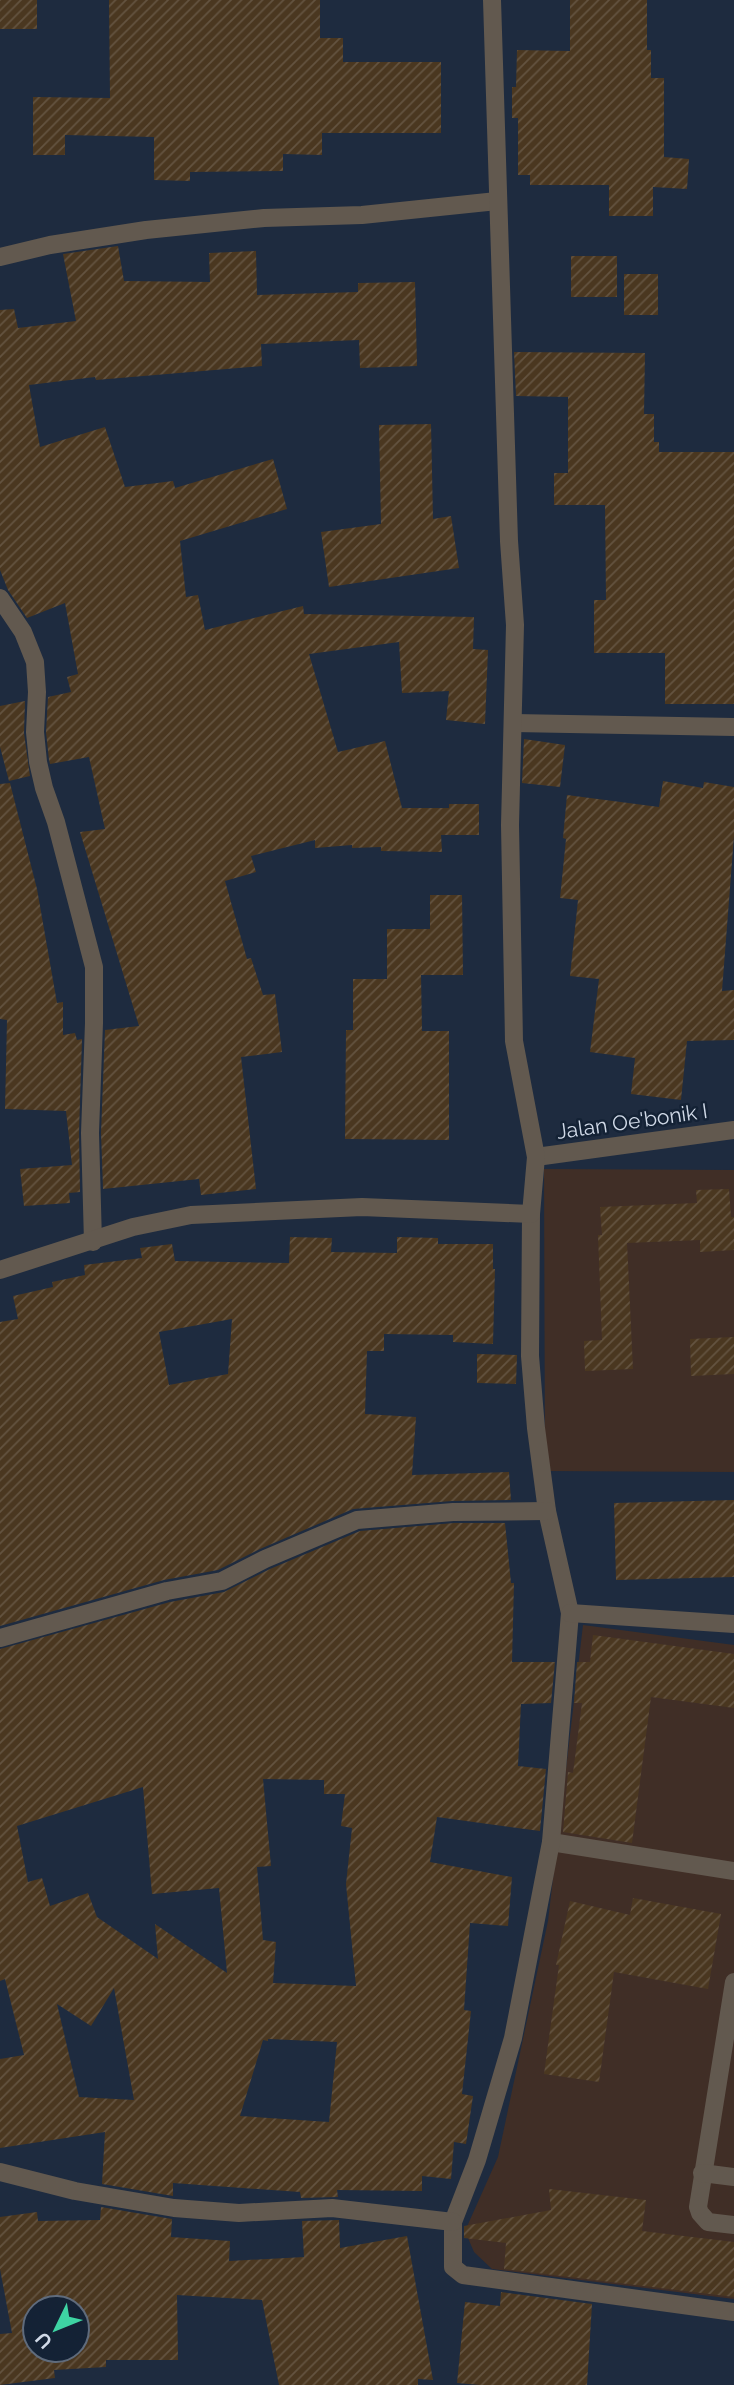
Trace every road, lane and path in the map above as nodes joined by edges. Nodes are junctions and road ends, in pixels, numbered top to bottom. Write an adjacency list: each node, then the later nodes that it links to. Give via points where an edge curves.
1 (492, 0): 2 (street)
2 (497, 201): 3 (street, via 146,230); 5 (street, via 515,625)
3 (0, 257)
4 (0, 598): 10 (street, via 23,632 35,662 38,762 94,967)
5 (514, 723): 6 (street); 8 (street, via 510,825 514,1041)
6 (734, 727)
7 (734, 1130): 8 (street, Jalan Oe'bonik I)
8 (536, 1157): 9 (street)
9 (531, 1213): 10 (street, via 362,1207 191,1215 133,1227); 12 (street, via 530,1356)
10 (93, 1242): 11 (street)
11 (0, 1270)
12 (547, 1511): 13 (street); 15 (street, via 357,1520 222,1581 167,1591)
13 (570, 1613): 14 (street); 16 (street)
14 (734, 1624)
15 (0, 1639)
16 (551, 1842): 17 (street); 22 (street, via 513,2038 477,2160)
17 (734, 1871)
18 (734, 1982): 20 (street)
19 (0, 2172): 22 (street, via 174,2208 239,2213 332,2208)
20 (702, 2173): 21 (street); 23 (street, via 700,2213 708,2222)
21 (734, 2177)
22 (453, 2222): 24 (street, via 453,2267 463,2275)
23 (734, 2225)
24 (734, 2312)

